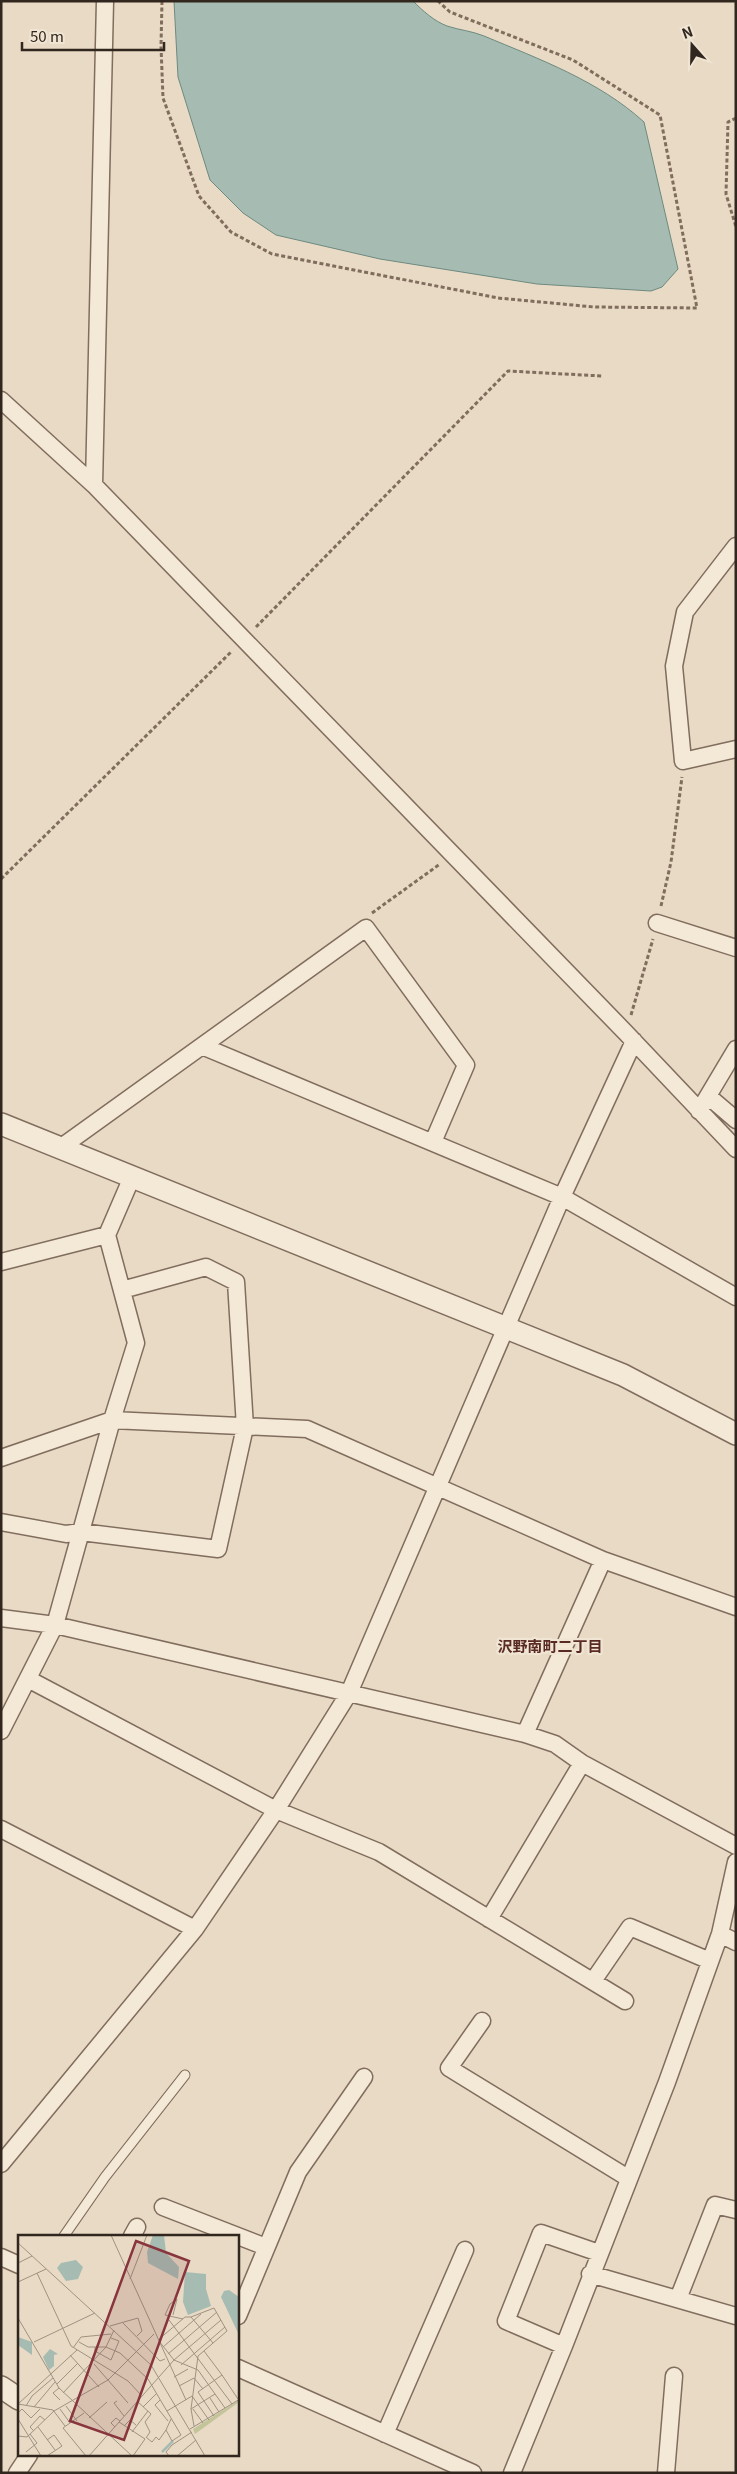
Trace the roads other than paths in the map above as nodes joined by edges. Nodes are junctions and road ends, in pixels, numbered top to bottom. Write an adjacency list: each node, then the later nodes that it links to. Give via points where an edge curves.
1 (105, 1): 3 (street)
2 (1, 400): 3 (street)
3 (94, 485): 8 (street)
4 (736, 546): 5 (street, via 685,612 674,666 683,761)
5 (736, 748)
6 (657, 923): 7 (street)
7 (736, 948)
8 (630, 1037): 11 (street); 18 (street)
9 (202, 1046): 14 (street); 14 (street, via 366,928 466,1064); 15 (street)
10 (736, 1049): 11 (street)
11 (703, 1104): 12 (street); 16 (street)
12 (736, 1120)
13 (1, 1124): 15 (street)
14 (433, 1142): 18 (street)
15 (60, 1148): 17 (street)
16 (736, 1150)
17 (132, 1177): 19 (street); 23 (street)
18 (562, 1197): 22 (street); 23 (street)
19 (106, 1235): 20 (street); 21 (street)
20 (1, 1262)
21 (122, 1290): 24 (street, via 136,1343); 25 (street, via 206,1267 236,1282)
22 (736, 1297)
23 (505, 1328): 26 (street, via 623,1375); 28 (street)
24 (112, 1420): 25 (street); 27 (street); 30 (street)
25 (245, 1427): 28 (street, via 307,1429); 30 (street, via 218,1549)
26 (736, 1434)
27 (1, 1458)
28 (436, 1486): 31 (street); 36 (street)
29 (1, 1522): 30 (street, via 66,1534)
30 (81, 1532): 34 (street)
31 (603, 1560): 32 (street); 38 (street)
32 (736, 1607)
33 (1, 1618): 34 (street)
34 (55, 1625): 35 (street); 36 (street)
35 (28, 1679): 37 (street); 40 (street)
36 (349, 1692): 38 (street); 40 (street)
37 (1, 1731)
38 (525, 1734): 39 (street, via 555,1744)
39 (582, 1762): 42 (street); 44 (street)
40 (276, 1810): 44 (street, via 379,1852); 45 (street)
41 (1, 1829): 45 (street)
42 (736, 1846)
43 (736, 1862): 46 (street)
44 (489, 1919): 49 (street)
45 (195, 1929): 54 (street)
46 (720, 1934): 47 (street); 48 (street)
47 (736, 1942)
48 (710, 1961): 49 (street, via 630,1927); 55 (street)
49 (593, 1981): 50 (street)
50 (625, 2001)
51 (482, 2021): 55 (street, via 449,2068)
52 (185, 2075): 58 (lane, via 105,2177)
53 (364, 2077): 61 (street, via 298,2172)
54 (1, 2164)
55 (628, 2178): 63 (street)
56 (163, 2207): 59 (street)
57 (736, 2210): 67 (street, via 715,2205)
58 (65, 2235)
59 (235, 2235)
60 (239, 2237): 61 (street)
61 (266, 2247): 68 (street)
62 (465, 2250): 75 (street)
63 (599, 2253): 66 (street); 70 (street, via 541,2233 506,2322)
64 (1, 2257): 65 (street)
65 (18, 2265)
66 (590, 2274): 67 (street); 70 (street)
67 (678, 2299): 69 (street)
68 (239, 2314)
69 (736, 2316)
70 (564, 2346): 79 (street)
71 (239, 2368): 75 (street)
72 (674, 2376): 80 (street)
73 (1, 2386): 74 (street)
74 (18, 2399)
75 (384, 2434): 78 (street)
76 (28, 2456): 77 (street)
77 (17, 2473)
78 (472, 2473)
79 (512, 2473)
80 (666, 2473)

